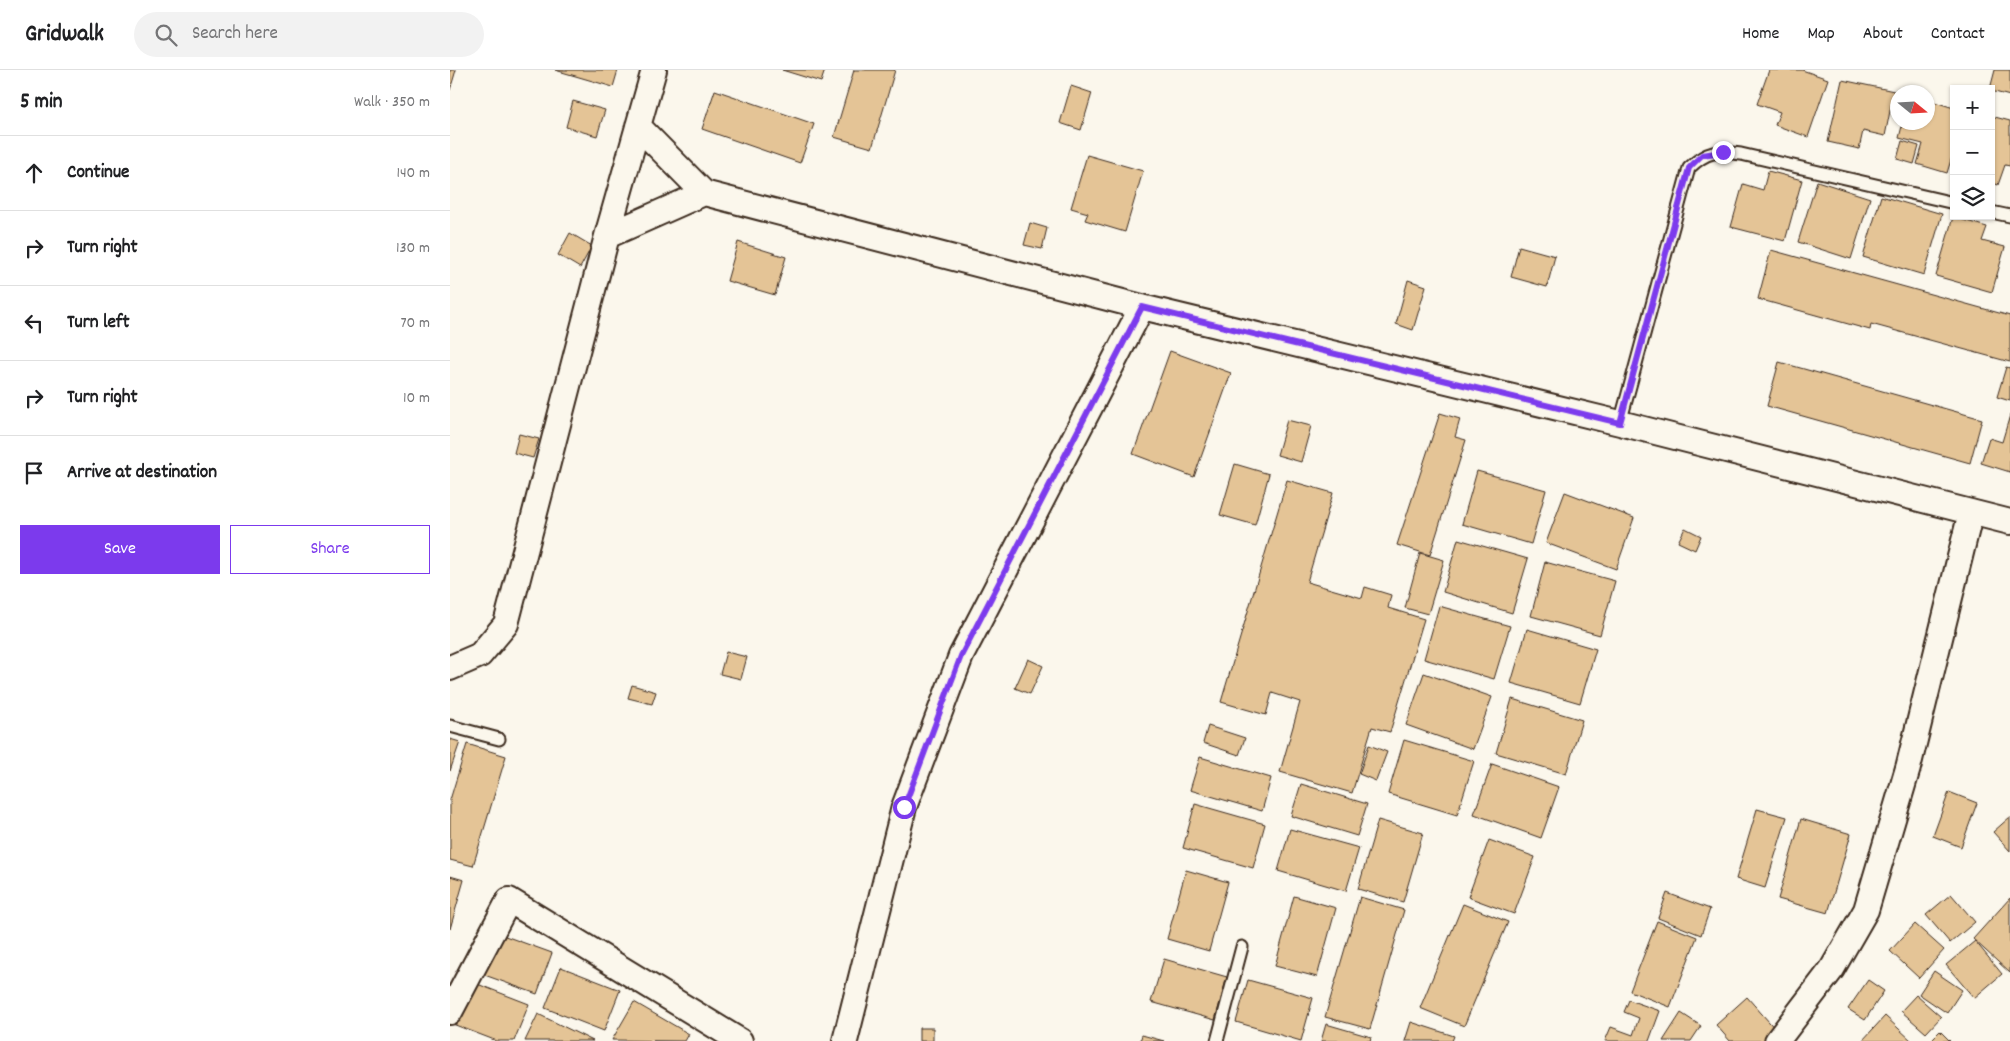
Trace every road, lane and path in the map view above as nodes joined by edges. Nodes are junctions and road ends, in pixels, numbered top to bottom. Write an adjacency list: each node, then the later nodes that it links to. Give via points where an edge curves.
1 (654, 70): 2 (street)
2 (638, 126): 3 (street); 7 (street)
3 (704, 193): 7 (street); 8 (street)
4 (1950, 202): 9 (lane, via 1741,154 1702,155 1689,168)
5 (1995, 213): 6 (lane)
6 (2010, 216)
7 (607, 236): 12 (street, via 506,624 480,654)
8 (1142, 307): 9 (street); 18 (street, via 961,656 904,807)
9 (1620, 423): 10 (street)
10 (1971, 512): 11 (street); 20 (street, via 1908,768 1866,910 1832,969)
11 (2010, 522)
12 (450, 668)
13 (450, 726): 14 (lane)
14 (499, 739)
15 (1242, 947): 19 (lane)
16 (450, 1012): 17 (street, via 509,900)
17 (740, 1041)
18 (845, 1041)
19 (1216, 1041)
20 (1777, 1041)

